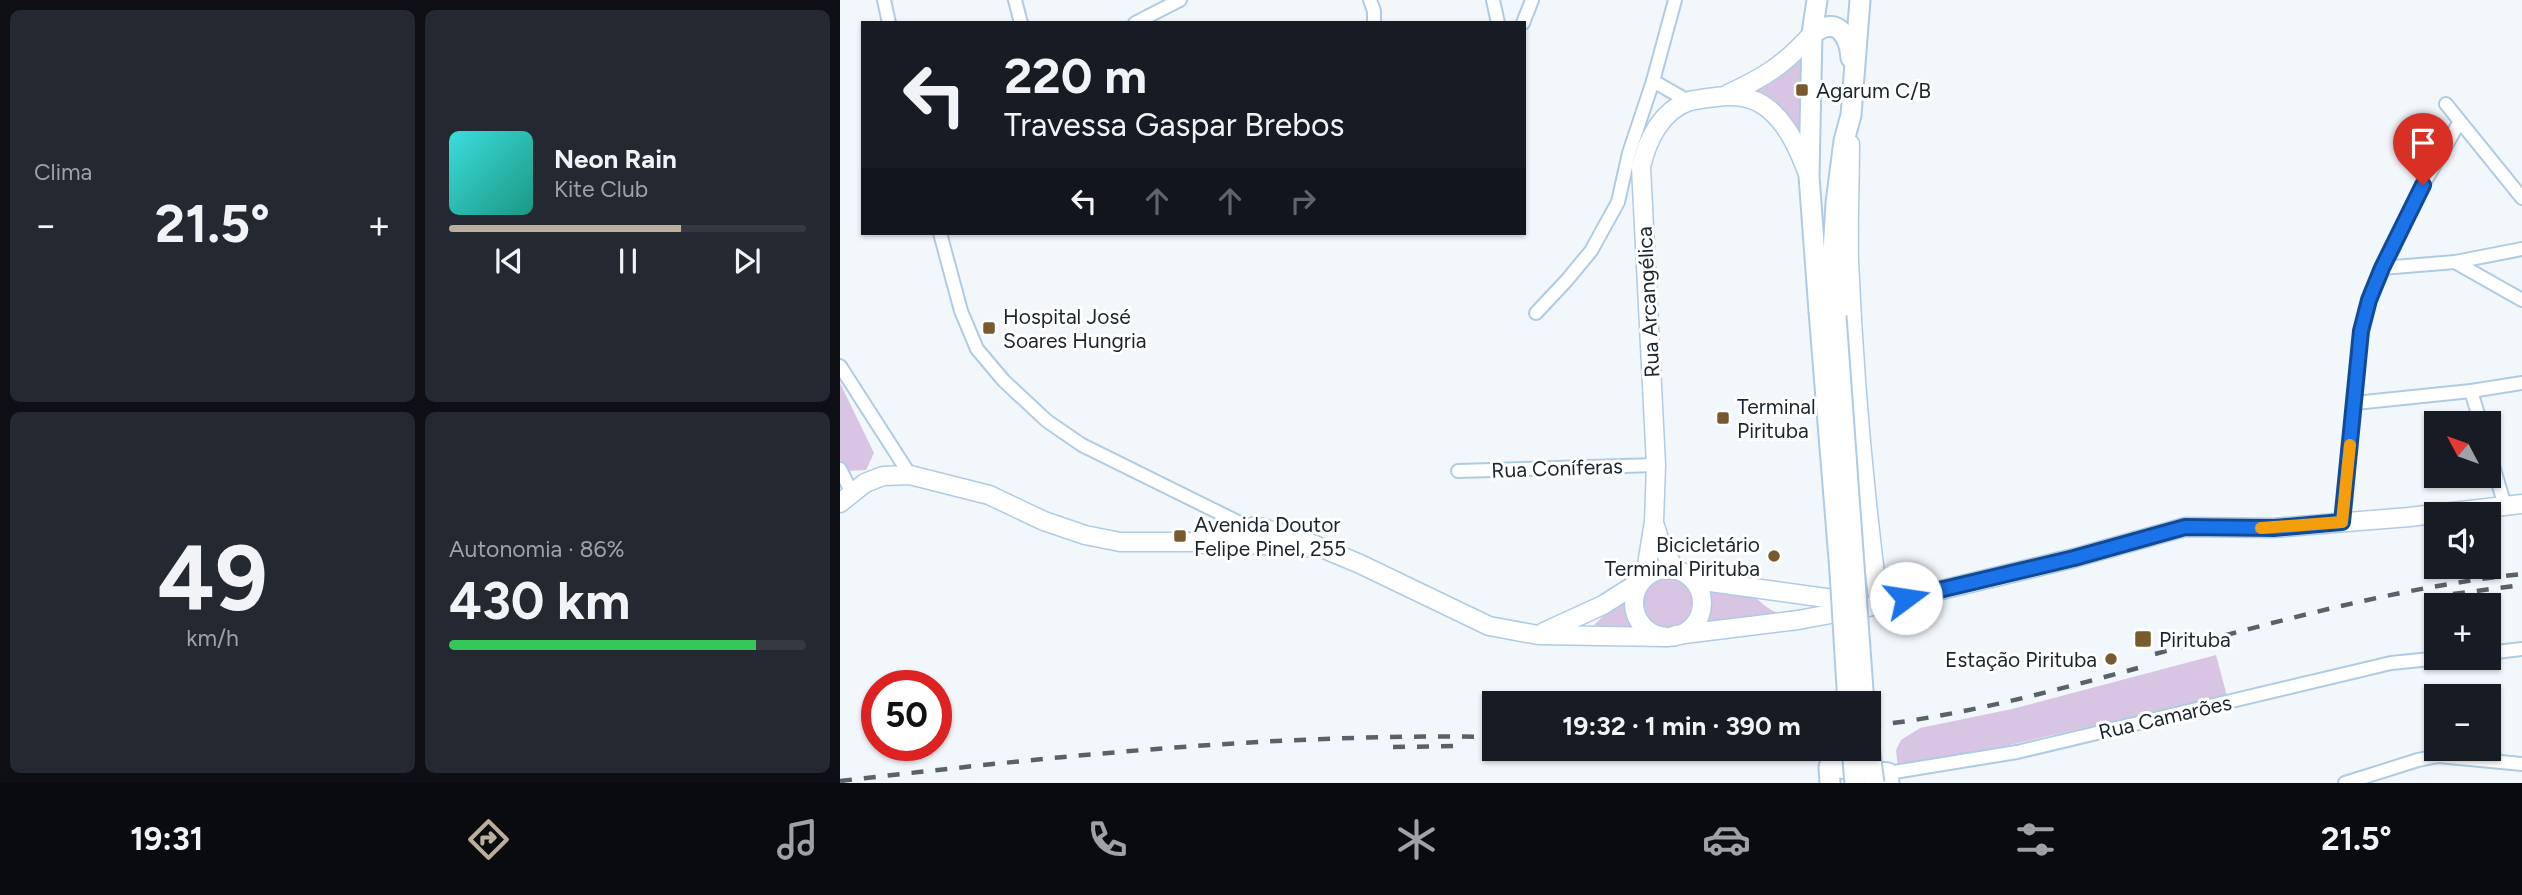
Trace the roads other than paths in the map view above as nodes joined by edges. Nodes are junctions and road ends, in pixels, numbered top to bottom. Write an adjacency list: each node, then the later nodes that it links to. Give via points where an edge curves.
1 (884, 0): 10 (street)
2 (1015, 0): 11 (street)
3 (1180, 0): 12 (street)
4 (1370, 0): 13 (street)
5 (1493, 0): 14 (street)
6 (1532, 0): 15 (street)
7 (1675, 0): 17 (street)
8 (1817, 0): 16 (main road)
9 (1860, 0): 18 (main road)
10 (889, 21)
11 (1020, 21)
12 (1139, 21)
13 (1374, 21)
14 (1498, 21)
15 (1523, 21)
16 (1812, 34): 18 (main road, via 1823,26 1833,26 1844,34 1850,46); 19 (main road, via 1787,61); 24 (main road)
17 (1653, 81): 20 (street); 27 (street)
18 (1853, 87): 22 (main road)
19 (1724, 96): 20 (main road); 24 (main road, via 1747,97 1770,109 1790,135)
20 (1688, 101): 25 (main road, Rua Arcangélica, via 1668,116 1646,145)
21 (2446, 104): 23 (street)
22 (1851, 115): 34 (main road, via 1836,203); 52 (main road, via 1849,258)
23 (2459, 123): 26 (street); 31 (street)
24 (1809, 176): 34 (main road)
25 (1642, 184): 27 (street); 40 (main road, Rua Arcangélica)
26 (2522, 198)
27 (1618, 202): 33 (street, via 1591,251)
28 (941, 235): 49 (street, via 961,311 977,349 1004,382 1082,445)
29 (2522, 249): 30 (street)
30 (2455, 262): 31 (street); 32 (street)
31 (2382, 268): 38 (street, via 2361,331)
32 (2522, 300)
33 (1536, 313)
34 (1828, 314): 58 (main road, bridge); 59 (main road, bridge)
35 (840, 366): 43 (street)
36 (2522, 383): 37 (street)
37 (2471, 391): 38 (street); 39 (street)
38 (2355, 403): 48 (street)
39 (2477, 411)
40 (1656, 465): 42 (street, Rua Coníferas); 47 (main road, Rua Arcangélica)
41 (840, 469): 45 (street)
42 (1458, 471)
43 (910, 475): 45 (main road, via 883,476); 49 (main road, via 989,495 1044,521 1120,542 1194,542)
44 (2501, 477): 46 (street)
45 (846, 498)
46 (2514, 505): 48 (main road)
47 (1654, 522): 50 (main road, Rua Arcangélica, via 1661,545); 51 (main road, Rua Arcangélica)
48 (2342, 522): 52 (main road, via 2274,528 2185,527)
49 (1255, 535): 53 (main road, via 1301,548 1316,546 1489,626)
50 (1682, 573): 51 (main road, via 1655,571); 52 (main road, via 1703,581); 54 (main road, via 1700,591 1701,609 1692,626)
51 (1643, 579): 53 (main road, via 1604,605); 54 (main road, via 1634,600 1636,614 1647,630)
52 (1879, 605): 54 (main road)
53 (1538, 635): 54 (main road)
54 (1671, 636)
55 (2522, 649): 56 (street)
56 (2501, 651)
57 (2424, 660): 63 (street, Rua Camarões, via 2391,663)
58 (1847, 691)
59 (1863, 691)
60 (1853, 761): 65 (main road, bridge)
61 (1876, 761): 63 (main road, bridge)
62 (2522, 764): 66 (street, via 2438,756)
63 (1884, 780): 64 (main road, via 1829,767)
64 (1830, 783)
65 (1855, 783)
66 (2346, 783)

